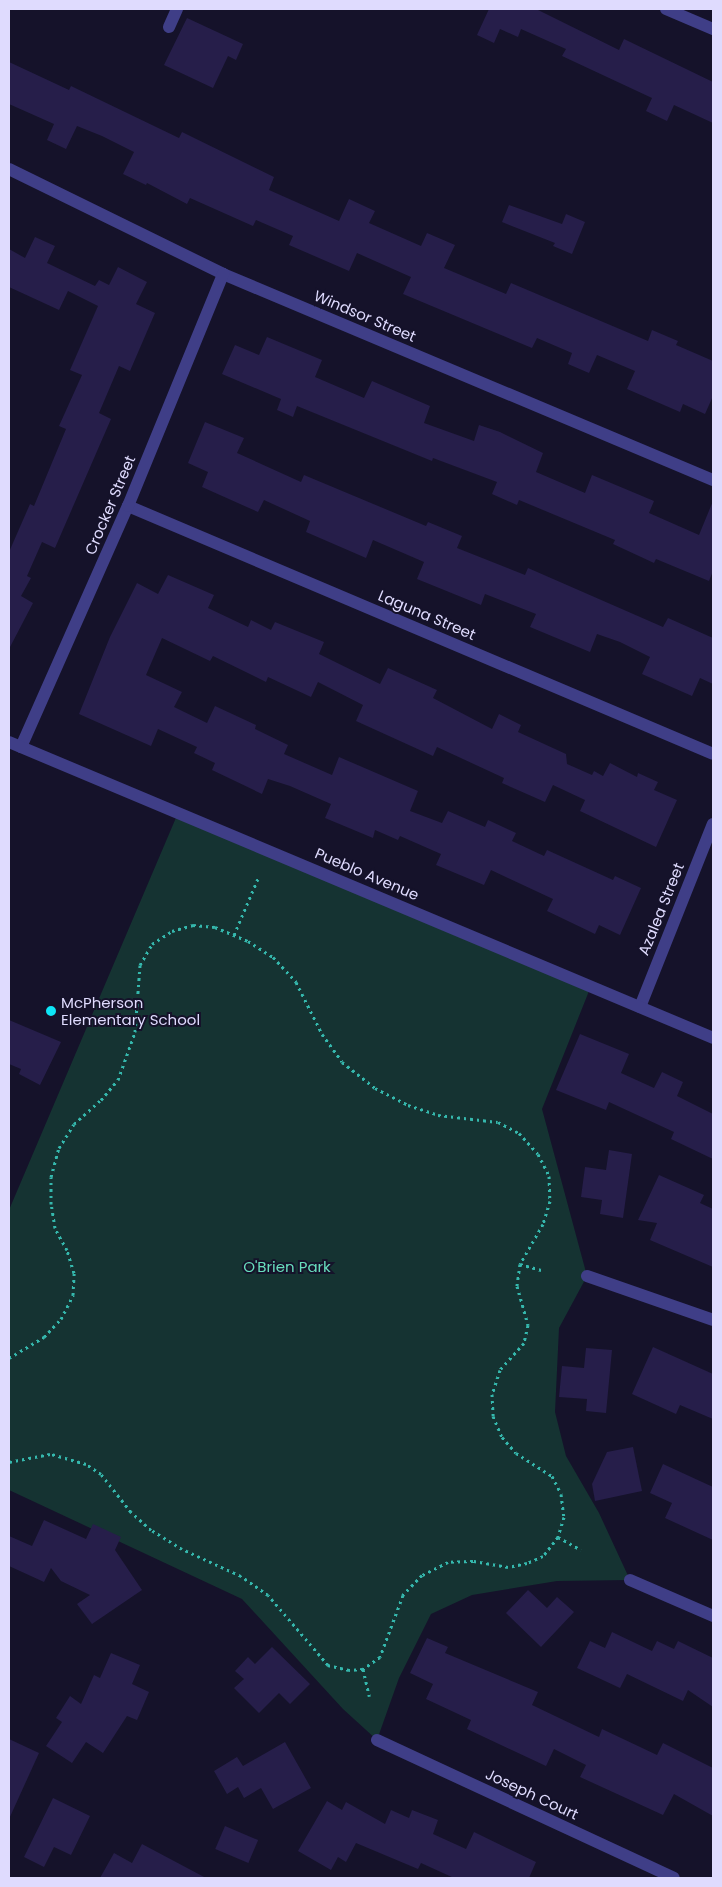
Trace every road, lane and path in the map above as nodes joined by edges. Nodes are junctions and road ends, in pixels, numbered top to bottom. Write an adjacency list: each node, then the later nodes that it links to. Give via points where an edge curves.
1 (177, 9): 3 (street)
2 (666, 9): 4 (street)
3 (169, 27)
4 (713, 29)
5 (9, 169): 6 (street, Windsor Street)
6 (223, 274): 7 (street, Windsor Street); 8 (street, Crocker Street)
7 (713, 480)
8 (128, 506): 9 (street, Crocker Street); 10 (street, Laguna Street)
9 (15, 744): 14 (street, Pueblo Avenue)
10 (713, 754)
11 (713, 824): 14 (street, Azalea Street)
12 (259, 876): 13 (path)
13 (234, 935): 16 (path, via 273,957 296,982 322,1034 342,1062 375,1088 408,1105 438,1115 498,1122 519,1133 538,1154 549,1176 550,1201 543,1224); 20 (path, via 215,927 193,925 172,931 152,944 140,965 135,1032 129,1055 118,1080 74,1124 59,1148 51,1177 55,1228 74,1273 72,1295 62,1319 44,1337)
14 (640, 1006): 15 (street, Pueblo Avenue)
15 (713, 1038)
16 (520, 1264): 17 (path); 22 (path, via 517,1286 528,1325 524,1344 500,1370 494,1383 493,1416 502,1437 516,1453 552,1476 561,1494 564,1517)
17 (541, 1270)
18 (587, 1276): 19 (street)
19 (713, 1320)
20 (9, 1358)
21 (9, 1462): 26 (path, via 50,1454 86,1464 101,1474 131,1512 151,1530 182,1549 241,1576 268,1595 328,1665 350,1670)
22 (558, 1538): 23 (path); 26 (path, via 543,1556 527,1563 508,1567 473,1561 448,1562 422,1575 404,1595 380,1657)
23 (581, 1550)
24 (630, 1580): 25 (street)
25 (713, 1616)
26 (363, 1668): 27 (path)
27 (369, 1696)
28 (377, 1740): 29 (street, Joseph Court)
29 (674, 1878)

